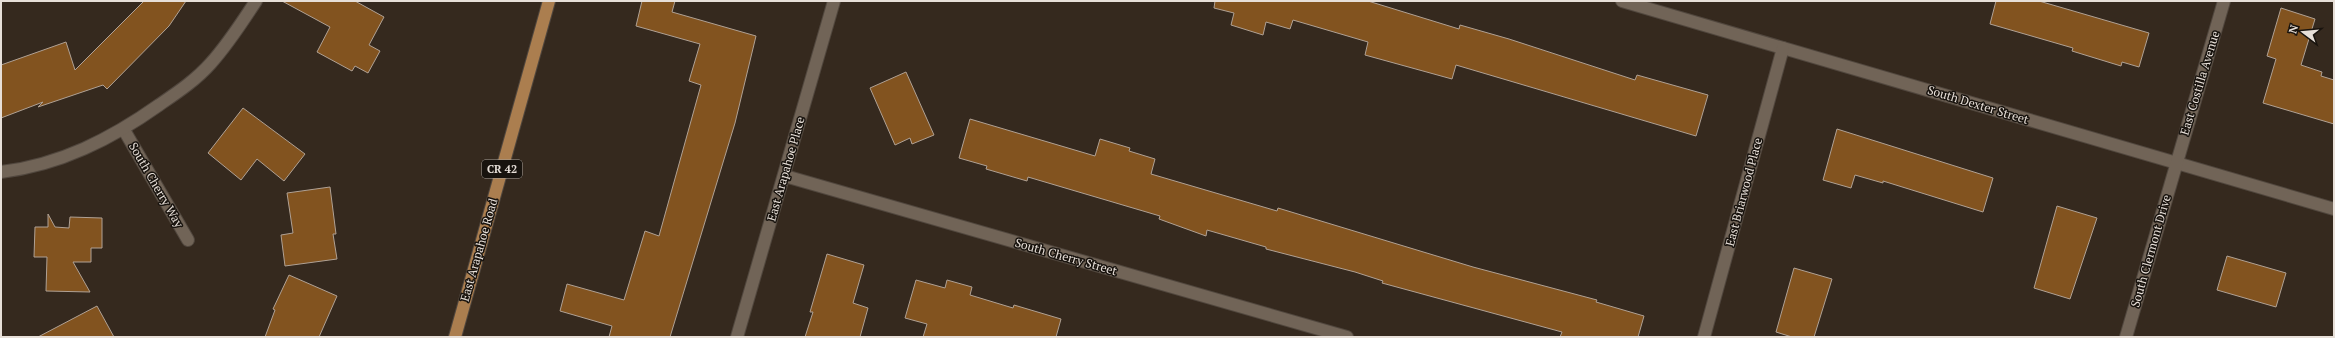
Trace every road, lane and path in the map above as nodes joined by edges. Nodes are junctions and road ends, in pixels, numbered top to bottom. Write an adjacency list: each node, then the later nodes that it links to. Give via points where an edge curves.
1 (256, 1): 7 (street, South Cherry Way, via 229,42 190,84)
2 (549, 1): 13 (main road, East Arapahoe Road / CR 42)
3 (834, 1): 10 (street, East Arapahoe Place)
4 (1622, 1): 6 (street, South Dexter Street)
5 (2224, 1): 8 (street, East Costilla Avenue)
6 (1783, 48): 8 (street, South Dexter Street); 16 (street, East Briarwood Place)
7 (124, 130): 9 (street, South Cherry Way, via 46,164); 12 (street, South Cherry Way)
8 (2176, 164): 11 (street, South Dexter Street); 17 (street, South Clermont Drive)
9 (1, 172)
10 (785, 176): 14 (street, East Arapahoe Place); 15 (street, South Cherry Street)
11 (2334, 209)
12 (188, 240)
13 (455, 337)
14 (737, 337)
15 (1347, 337)
16 (1704, 337)
17 (2126, 337)

